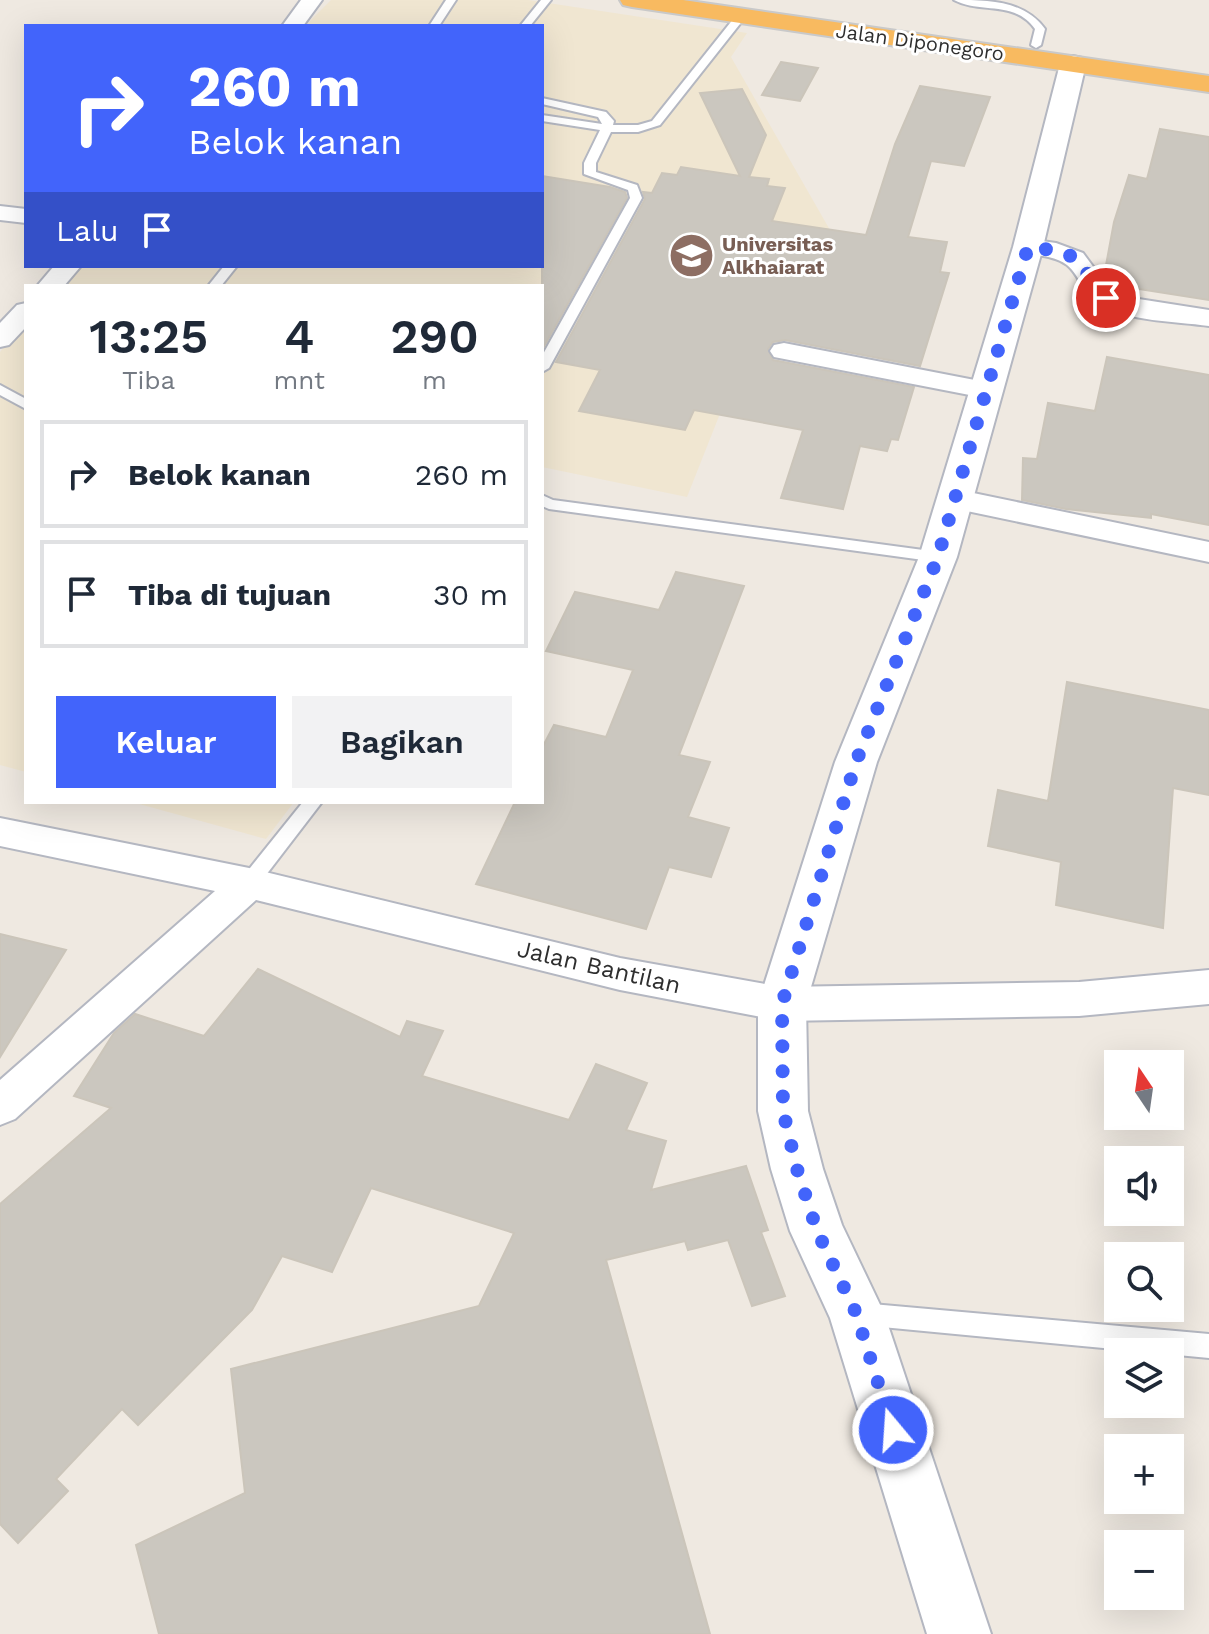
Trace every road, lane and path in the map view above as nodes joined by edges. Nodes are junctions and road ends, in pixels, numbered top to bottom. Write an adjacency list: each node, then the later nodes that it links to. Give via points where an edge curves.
1 (312, 0): 7 (street)
2 (451, 0): 8 (lane)
3 (546, 0): 9 (lane)
4 (632, 0): 6 (highway, Jalan Diponegoro)
5 (959, 0): 10 (lane, via 1030,14)
6 (738, 7): 10 (highway, Jalan Diponegoro); 10 (highway, Jalan Diponegoro); 15 (lane, via 656,123 639,129)
7 (294, 24)
8 (435, 24)
9 (527, 24)
10 (1054, 55): 11 (highway, Jalan Diponegoro); 12 (highway, Jalan Diponegoro); 18 (street)
11 (1209, 70)
12 (1209, 84)
13 (544, 101): 15 (lane, via 602,114)
14 (544, 118): 15 (lane)
15 (607, 128): 27 (lane, via 590,174 624,183 636,198)
16 (0, 213): 17 (street)
17 (24, 216)
18 (1028, 247): 24 (street, via 1063,252 1081,264 1106,298); 29 (street)
19 (66, 268): 21 (street)
20 (229, 268): 22 (lane)
21 (52, 284)
22 (216, 284)
23 (24, 313): 25 (street)
24 (1209, 318)
25 (0, 339)
26 (784, 351): 29 (street)
27 (544, 364)
28 (0, 389): 30 (lane)
29 (985, 390): 31 (street)
30 (24, 404)
31 (954, 499): 33 (street); 34 (street)
32 (544, 506): 34 (lane)
33 (1209, 552)
34 (938, 557): 39 (street, via 856,762)
35 (311, 804): 37 (lane)
36 (0, 832): 37 (street, Jalan Bantilan)
37 (249, 883): 39 (street, Jalan Bantilan, via 620,974); 40 (street)
38 (1209, 987): 39 (street, Jalan Bantilan, via 1079,999)
39 (782, 1004): 41 (street, via 783,1111 817,1231)
40 (0, 1106)
41 (856, 1313): 42 (lane); 43 (street)
42 (1209, 1346)
43 (959, 1634)

